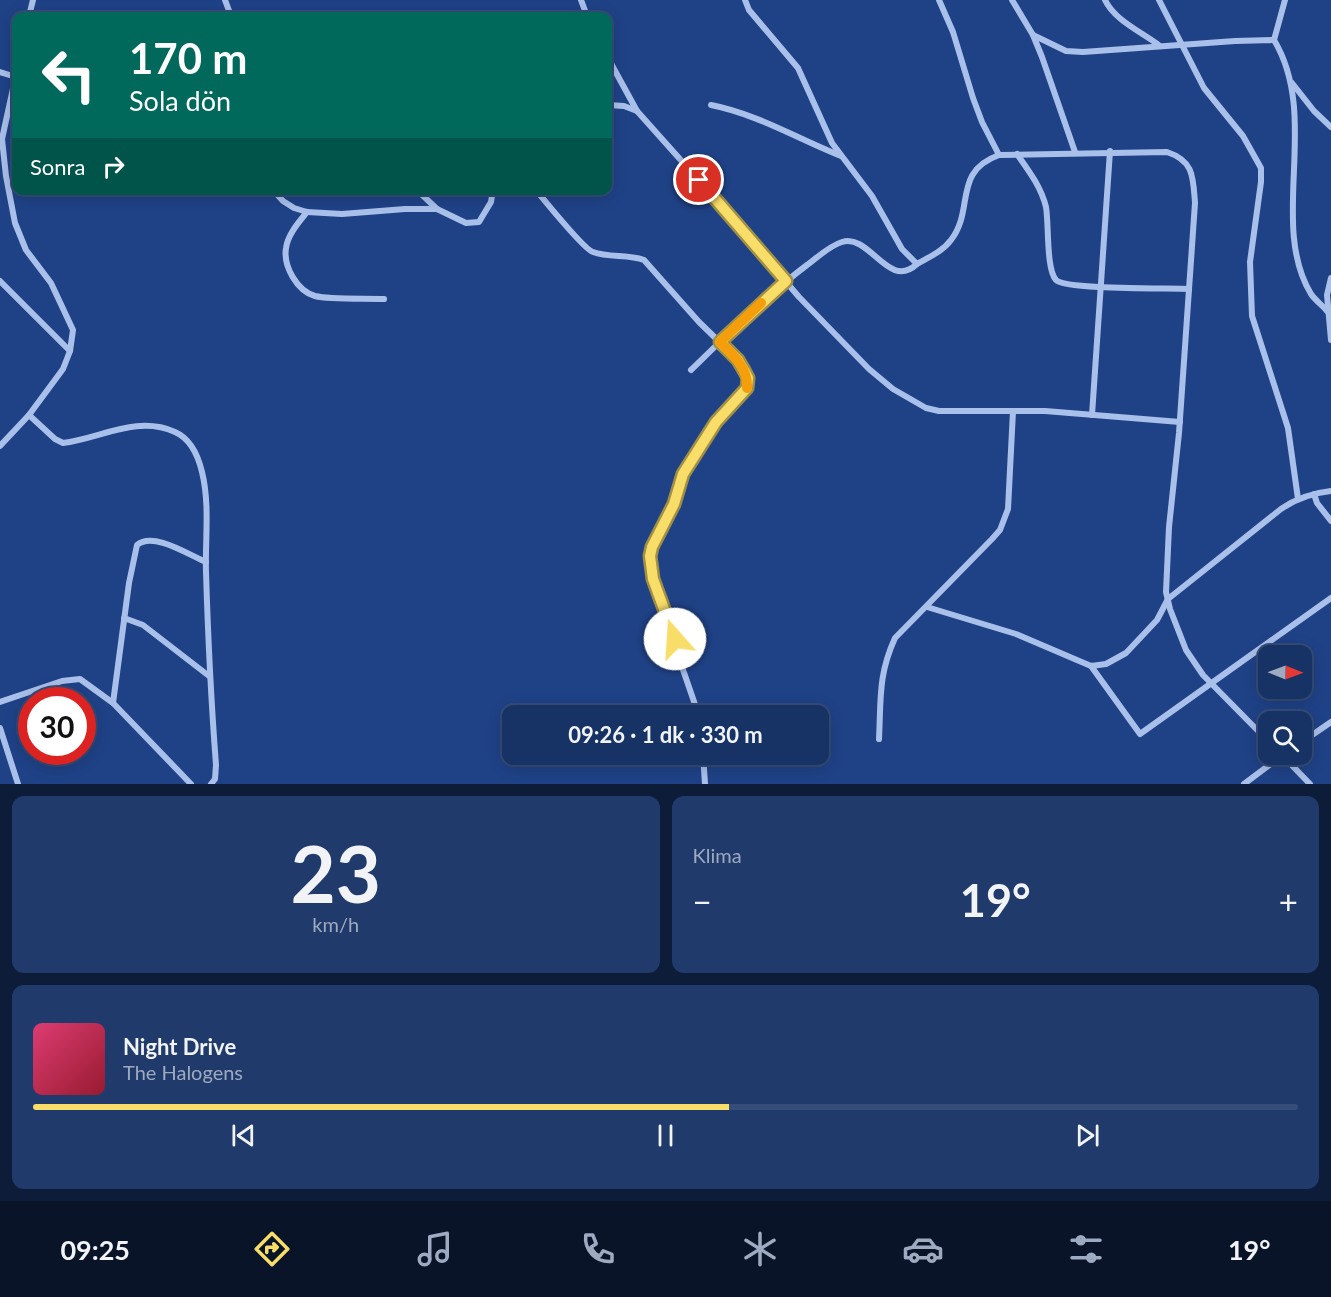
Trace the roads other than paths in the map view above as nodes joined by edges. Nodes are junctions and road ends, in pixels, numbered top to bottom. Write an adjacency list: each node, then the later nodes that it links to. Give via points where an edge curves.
1 (745, 0): 22 (street, via 798,68)
2 (939, 0): 20 (street, via 976,106)
3 (1012, 0): 7 (street)
4 (1105, 0): 10 (street, via 1119,17)
5 (1159, 0): 9 (street)
6 (1285, 0): 8 (street)
7 (1033, 36): 10 (street, via 1066,51); 19 (street)
8 (1275, 40): 9 (street); 12 (street)
9 (1180, 44): 10 (street); 48 (street, via 1204,88 1243,136 1261,168 1250,262 1252,316 1288,428)
10 (1160, 46)
11 (612, 65): 16 (street)
12 (1290, 80): 17 (street); 36 (street, via 1296,136 1295,247 1312,294)
13 (12, 94): 39 (street, via 2,139 15,223 26,250 51,283 73,330)
14 (612, 105): 16 (street)
15 (711, 105): 22 (street, via 787,131)
16 (637, 111): 32 (street)
17 (1331, 127)
18 (1110, 151): 19 (street); 33 (street); 34 (street, via 1167,152 1180,156 1186,163 1193,180 1195,203)
19 (1075, 152): 21 (street)
20 (999, 154): 21 (street); 29 (street, via 974,170 951,240)
21 (1017, 154): 33 (street, via 1031,173 1046,207 1051,271 1056,281)
22 (841, 157): 29 (street, via 872,196 902,249)
23 (278, 195): 28 (street, via 294,208)
24 (422, 195): 27 (street)
25 (492, 195): 27 (street, via 479,222 466,223)
26 (540, 195): 38 (street, via 587,249 644,260)
27 (437, 209): 28 (street)
28 (307, 212): 35 (street, via 293,230 286,248 288,266 302,290 315,296)
29 (917, 264): 32 (street, via 910,271 901,272 866,249 845,241 832,246)
30 (1331, 278): 36 (street)
31 (0, 281): 39 (street)
32 (786, 281): 38 (street); 41 (street, via 869,369 918,403 939,411)
33 (1101, 287): 34 (street); 43 (street)
34 (1189, 289): 44 (street)
35 (384, 299)
36 (1327, 311): 37 (street)
37 (1331, 340)
38 (720, 342): 40 (street); 60 (street, via 738,360 748,378 747,388 716,422 683,474 650,556 653,579)
39 (70, 351): 42 (street, via 63,369)
40 (691, 370)
41 (1013, 411): 43 (street); 53 (street, via 1010,497 1005,519 992,539)
42 (29, 415): 45 (street); 50 (street, via 63,443 130,426 156,426 187,440 197,455 205,492)
43 (1092, 415): 44 (street)
44 (1180, 422): 52 (street, via 1169,527)
45 (0, 446)
46 (1331, 491): 47 (street)
47 (1314, 494): 48 (street); 49 (street)
48 (1298, 499): 52 (street)
49 (1331, 521)
50 (206, 562): 54 (street, via 163,543 141,541 137,545); 56 (street)
51 (1331, 598): 57 (street)
52 (1168, 599): 55 (street, via 1157,620 1126,653 1106,664); 57 (street, via 1186,650)
53 (927, 607): 55 (street, via 1016,634); 65 (street, via 895,638 886,658 881,677)
54 (124, 618): 56 (street, via 143,625); 59 (street)
55 (1091, 666): 57 (street, via 1140,734)
56 (209, 676): 71 (street, via 216,765)
57 (1212, 684): 63 (street)
58 (0, 702): 59 (street, via 62,681 80,679)
59 (113, 703): 70 (street)
60 (695, 705)
61 (1331, 722): 64 (street)
62 (0, 728): 69 (street)
63 (1258, 731)
64 (1312, 735)
65 (879, 739)
66 (704, 765): 72 (street)
67 (1269, 765): 73 (street)
68 (1292, 765): 74 (street)
69 (18, 784)
70 (191, 784)
71 (211, 784)
72 (705, 784)
73 (1244, 784)
74 (1310, 784)

